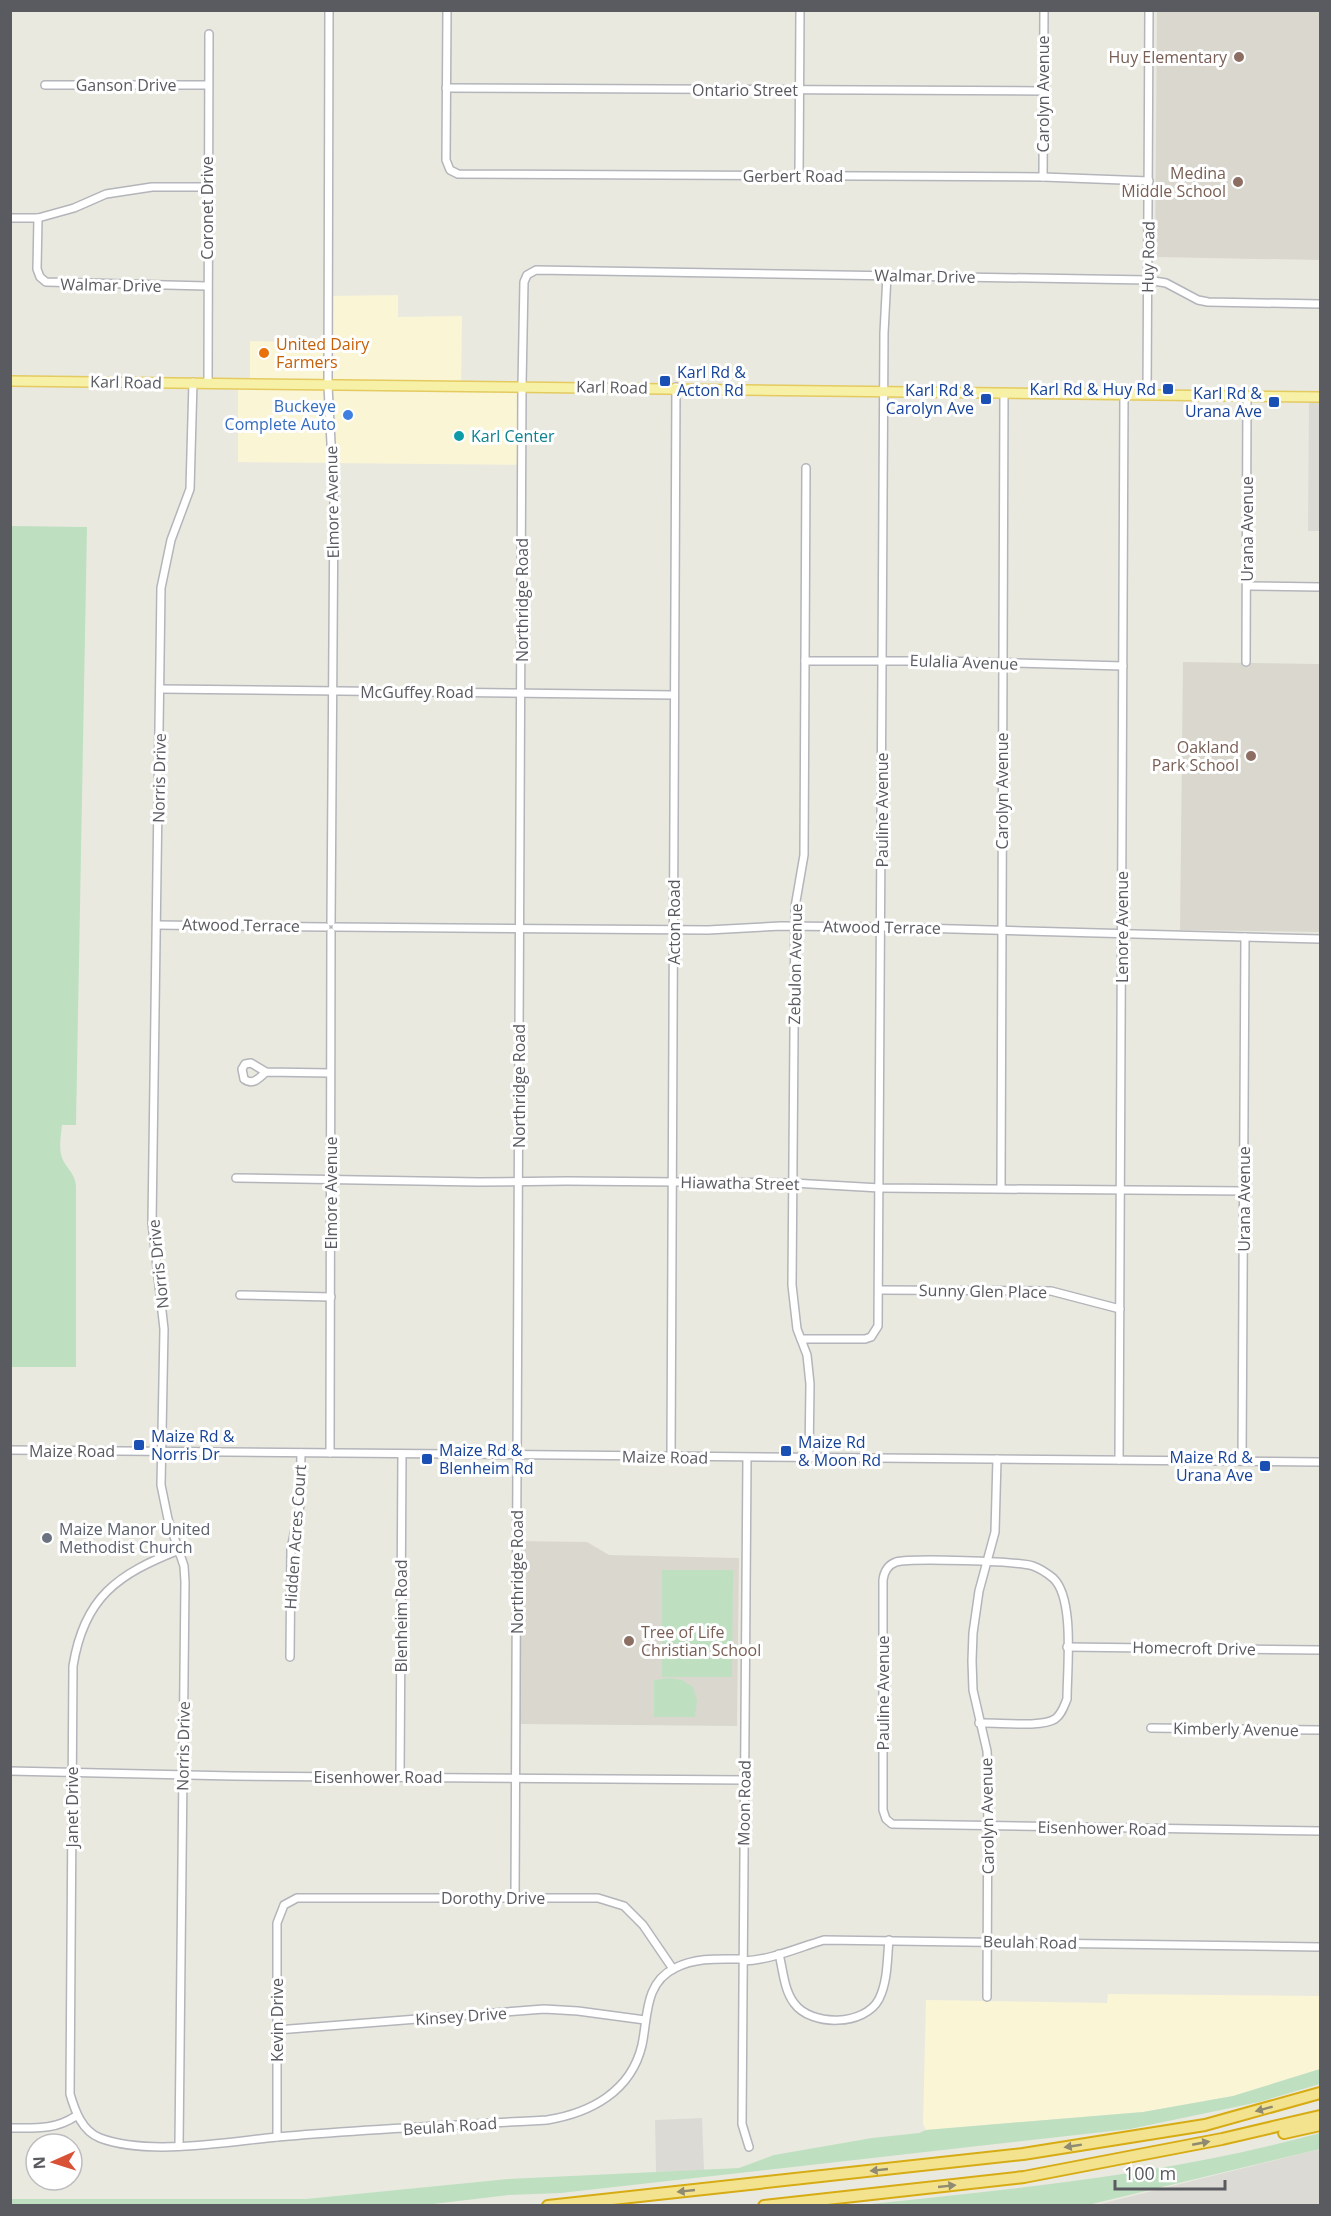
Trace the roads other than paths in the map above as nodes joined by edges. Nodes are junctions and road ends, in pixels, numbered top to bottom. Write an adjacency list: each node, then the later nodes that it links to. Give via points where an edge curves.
1 (328, 10): 26 (street, Elmore Avenue)
2 (447, 10): 9 (street)
3 (800, 10): 10 (street)
4 (1044, 10): 11 (street, Carolyn Avenue)
5 (1149, 10): 14 (street, Huy Road)
6 (209, 34): 8 (street, Coronet Drive)
7 (45, 84): 8 (street, Ganson Drive)
8 (208, 85): 15 (street, Coronet Drive)
9 (446, 88): 10 (street, Ontario Street); 12 (street, Gerbert Road, via 446,160 450,170 458,174)
10 (800, 90): 11 (street, Ontario Street); 12 (street)
11 (1043, 91): 13 (street, Carolyn Avenue)
12 (800, 177): 13 (street, Gerbert Road)
13 (1043, 177): 14 (street, Gerbert Road)
14 (1149, 181): 20 (street, Huy Road)
15 (208, 187): 17 (street, via 152,187 106,194); 21 (street, Coronet Drive)
16 (10, 218): 17 (street)
17 (38, 218): 21 (street, Walmar Drive, via 37,269 46,282)
18 (526, 275): 19 (street, Walmar Drive, via 536,270); 27 (street, Northridge Road)
19 (886, 275): 20 (street, Walmar Drive); 29 (street, Pauline Avenue)
20 (1148, 280): 22 (street, Walmar Drive, via 1166,283 1208,302); 32 (street, Huy Road)
21 (207, 286): 25 (street, Coronet Drive)
22 (1320, 304)
23 (10, 381): 24 (main road, Karl Road)
24 (193, 382): 25 (main road, Karl Road); 43 (street, Norris Drive, via 190,489 171,540 161,588)
25 (208, 382): 26 (main road, Karl Road)
26 (328, 383): 27 (main road, Karl Road); 44 (street, Elmore Avenue, via 334,498)
27 (522, 385): 28 (main road, Karl Road); 45 (street, Northridge Road)
28 (676, 387): 29 (main road, Karl Road); 46 (street, Acton Road)
29 (884, 391): 30 (main road, Karl Road); 38 (street, Pauline Avenue)
30 (1004, 393): 31 (main road, Karl Road); 41 (street, Carolyn Avenue)
31 (1124, 395): 32 (main road, Karl Road); 42 (street, Lenore Avenue)
32 (1147, 395): 33 (main road, Karl Road)
33 (1247, 396): 34 (main road, Karl Road); 36 (street, Urana Avenue)
34 (1320, 397)
35 (806, 468): 39 (street, Zebulon Avenue)
36 (1247, 586): 37 (street); 40 (street, Urana Avenue)
37 (1320, 586)
38 (882, 660): 39 (street, Eulalia Avenue); 41 (street, Eulalia Avenue); 50 (street, Pauline Avenue)
39 (805, 661): 48 (street, Zebulon Avenue, via 804,855)
40 (1246, 662)
41 (1003, 663): 42 (street, Eulalia Avenue); 53 (street, Carolyn Avenue)
42 (1123, 666): 54 (street, Lenore Avenue)
43 (160, 689): 44 (street, McGuffey Road); 47 (street, Norris Drive)
44 (332, 692): 45 (street, McGuffey Road); 49 (street, Elmore Avenue)
45 (521, 693): 46 (street, McGuffey Road); 51 (street, Northridge Road)
46 (674, 694): 52 (street, Acton Road)
47 (157, 925): 49 (street, Atwood Terrace); 74 (street, Norris Drive, via 152,1223 163,1306)
48 (794, 926): 50 (street, Atwood Terrace); 52 (street, Atwood Terrace); 63 (street, Zebulon Avenue)
49 (331, 927): 51 (street, Atwood Terrace); 58 (street, Elmore Avenue)
50 (881, 927): 53 (street, Atwood Terrace); 64 (street, Pauline Avenue)
51 (520, 928): 52 (street, Atwood Terrace); 61 (street, Northridge Road)
52 (674, 929): 62 (street, Acton Road)
53 (1002, 930): 54 (street, Atwood Terrace); 65 (street, Carolyn Avenue)
54 (1122, 934): 55 (street, Atwood Terrace); 66 (street, Lenore Avenue)
55 (1245, 937): 56 (street, Atwood Terrace); 67 (street, Urana Avenue)
56 (1320, 939)
57 (266, 1072): 58 (street)
58 (330, 1073): 60 (street, Elmore Avenue)
59 (236, 1178): 60 (street, Hiawatha Street)
60 (331, 1179): 61 (street, Hiawatha Street); 70 (street, Elmore Avenue)
61 (519, 1181): 62 (street, Hiawatha Street); 78 (street, Northridge Road)
62 (672, 1182): 63 (street, Hiawatha Street); 79 (street, Acton Road)
63 (793, 1183): 64 (street, Hiawatha Street); 72 (street, Zebulon Avenue, via 792,1285)
64 (880, 1188): 65 (street, Hiawatha Street); 68 (street, Pauline Avenue)
65 (1000, 1188): 66 (street, Hiawatha Street)
66 (1120, 1190): 67 (street, Hiawatha Street); 71 (street, Lenore Avenue)
67 (1244, 1191): 84 (street, Urana Avenue)
68 (879, 1290): 71 (street, Sunny Glen Place, via 1051,1291); 72 (street, Pauline Avenue, via 878,1326 871,1337)
69 (240, 1295): 70 (street)
70 (331, 1297): 76 (street, Elmore Avenue)
71 (1120, 1309): 83 (street, Lenore Avenue)
72 (801, 1339): 81 (street, Zebulon Avenue, via 810,1384)
73 (10, 1450): 74 (street, Maize Road)
74 (163, 1452): 75 (street, Maize Road); 86 (street, Norris Drive, via 161,1485)
75 (301, 1453): 76 (street, Maize Road); 90 (street, Hidden Acres Court, via 300,1505 291,1550)
76 (330, 1453): 77 (street, Maize Road)
77 (402, 1454): 78 (street, Maize Road); 97 (street, Blenheim Road)
78 (518, 1456): 79 (street, Maize Road); 98 (street, Northridge Road)
79 (671, 1456): 80 (street, Maize Road)
80 (747, 1458): 81 (street, Maize Road); 99 (street, Moon Road)
81 (809, 1458): 82 (street, Maize Road)
82 (997, 1459): 83 (street, Maize Road); 87 (street, Carolyn Avenue, via 995,1532)
83 (1119, 1460): 84 (street, Maize Road)
84 (1242, 1461): 85 (street, Maize Road)
85 (1320, 1462)
86 (179, 1550): 95 (street, Janet Drive, via 124,1576 92,1609 84,1624 73,1666); 96 (street, Norris Drive, via 185,1582)
87 (988, 1562): 88 (street, via 1035,1566 1054,1579 1067,1611); 91 (street, Carolyn Avenue, via 973,1633 973,1690); 100 (street, Pauline Avenue, via 901,1561 887,1568 883,1580 882,1799)
88 (1067, 1647): 89 (street, Homecroft Drive); 91 (street, via 1067,1699 1063,1711 1054,1719 1042,1723)
89 (1320, 1650)
90 (290, 1657)
91 (979, 1723): 101 (street, Carolyn Avenue, via 987,1751)
92 (1151, 1728): 93 (street, Kimberly Avenue)
93 (1320, 1730)
94 (10, 1772): 95 (street, Eisenhower Road)
95 (72, 1773): 96 (street, Eisenhower Road); 115 (street, Janet Drive, via 70,2094)
96 (183, 1776): 97 (street, Eisenhower Road); 121 (street, Norris Drive)
97 (400, 1777): 98 (street, Eisenhower Road)
98 (516, 1778): 99 (street, Eisenhower Road); 103 (street, Northridge Road)
99 (745, 1780): 109 (street, Moon Road)
100 (886, 1819): 101 (street, Eisenhower Road, via 899,1825)
101 (988, 1826): 102 (street, Eisenhower Road); 106 (street, Carolyn Avenue)
102 (1320, 1831)
103 (515, 1898): 104 (street, Dorothy Drive, via 304,1898); 110 (street, Dorothy Drive, via 598,1898 624,1906 644,1925)
104 (284, 1905): 113 (street, Kevin Drive, via 277,1923)
105 (888, 1940): 106 (street, Beulah Road); 108 (street, Beulah Road, via 824,1940); 108 (street, via 884,1988 867,2012 854,2017 830,2020 806,2015 794,2003)
106 (987, 1942): 107 (street, Beulah Road); 111 (street, Carolyn Avenue)
107 (1320, 1947)
108 (779, 1954): 109 (street, Beulah Road)
109 (743, 1960): 110 (street, Beulah Road, via 704,1959); 122 (street, Moon Road, via 742,2124)
110 (673, 1968): 112 (street, Beulah Road, via 652,1991)
111 (987, 1997)
112 (645, 2020): 113 (street, Kinsey Drive, via 544,2009); 119 (street, Beulah Road, via 637,2059 622,2084 611,2095 576,2114 546,2120)
113 (277, 2030): 119 (street, Kevin Drive)
114 (1320, 2094): 123 (highway, one-way to 123, via 1205,2125 1023,2154)
115 (76, 2116): 118 (street, via 49,2128); 121 (street, Beulah Road, via 97,2137 124,2145)
116 (1320, 2116): 120 (highway)
117 (1320, 2125): 120 (highway, via 1254,2139)
118 (10, 2128)
119 (277, 2138): 121 (street, Beulah Road)
120 (1222, 2139): 124 (highway, one-way to 120, via 1024,2177)
121 (179, 2146)
122 (749, 2147)
123 (548, 2205)
124 (764, 2205)

